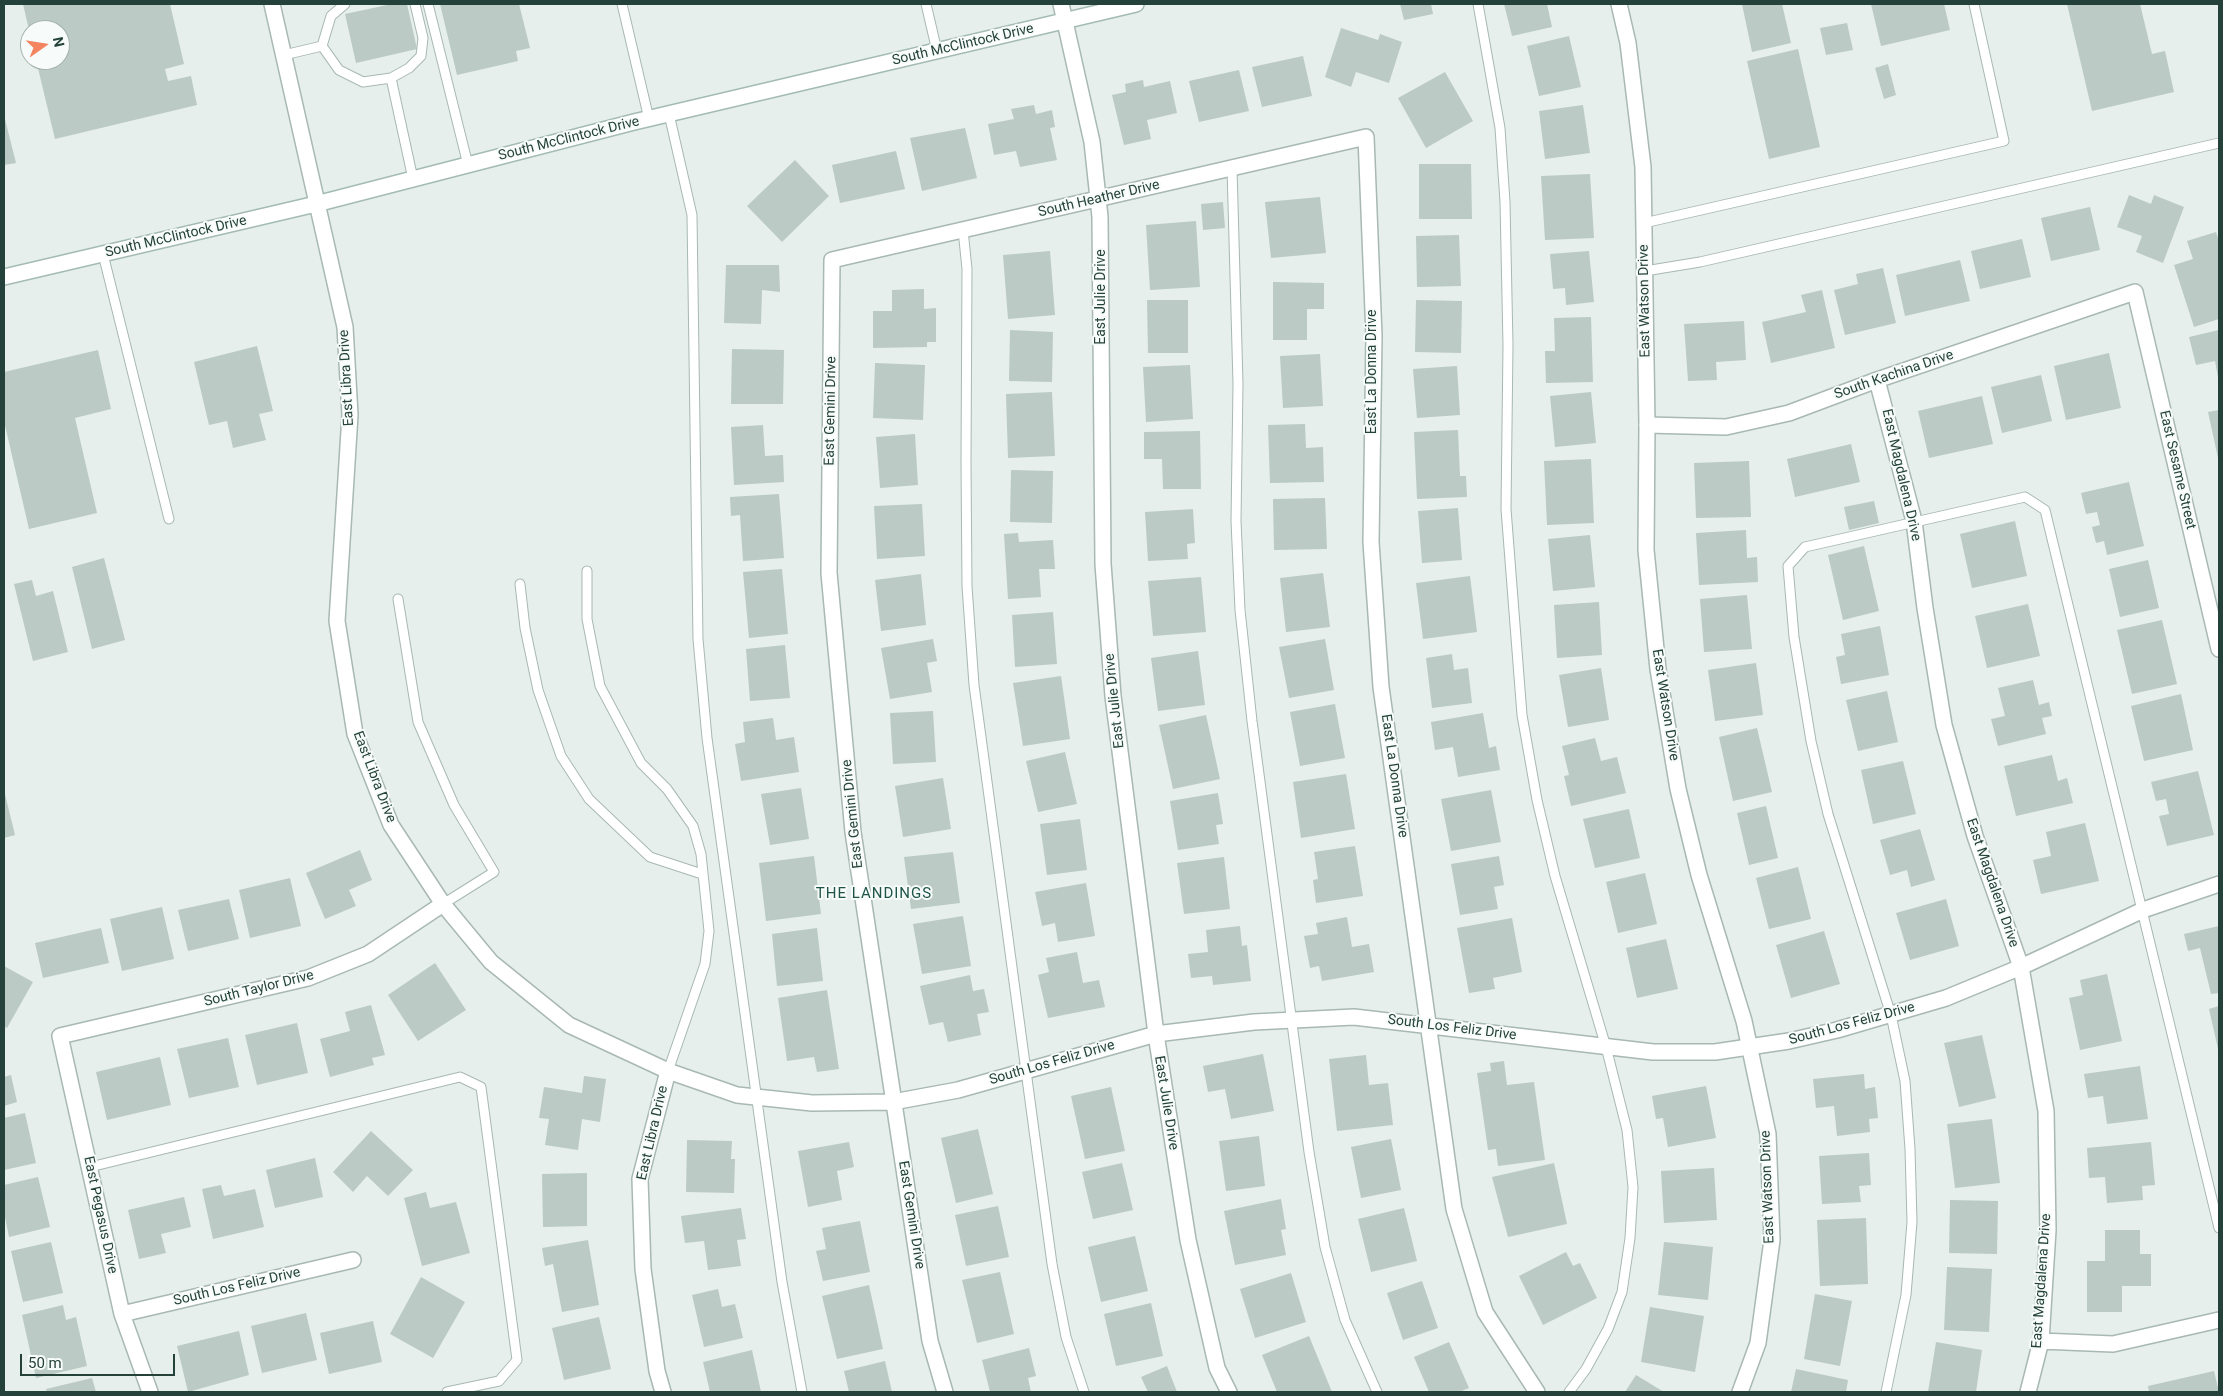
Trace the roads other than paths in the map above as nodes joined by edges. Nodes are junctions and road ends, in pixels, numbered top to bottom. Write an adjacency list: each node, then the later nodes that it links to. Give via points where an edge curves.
1 (272, 4): 15 (street, East Libra Drive)
2 (346, 4): 13 (lane, via 331,16)
3 (415, 4): 16 (lane, via 423,38 421,56 409,68)
4 (428, 4): 21 (lane)
5 (622, 4): 18 (lane)
6 (926, 4): 14 (lane)
7 (1061, 4): 12 (street, East Julie Drive)
8 (1136, 4): 12 (street, South McClintock Drive)
9 (1478, 4): 51 (lane, via 1500,128 1505,202 1508,345 1506,509 1522,715 1555,876)
10 (1619, 4): 26 (street, East Watson Drive, via 1628,43 1643,167)
11 (1974, 4): 26 (lane, via 2004,141)
12 (1065, 20): 14 (street, South McClintock Drive); 24 (street, East Julie Drive, via 1092,142)
13 (322, 46): 15 (lane); 16 (lane, via 339,70 363,82)
14 (937, 51): 17 (street, South McClintock Drive)
15 (284, 55): 25 (street, East Libra Drive)
16 (391, 78): 23 (lane)
17 (669, 114): 18 (street, South McClintock Drive); 55 (lane, via 692,215 699,648 708,748)
18 (648, 119): 21 (street, South McClintock Drive)
19 (1366, 137): 22 (street, South Heather Drive); 48 (street, East La Donna Drive, via 1374,336 1371,542 1381,687)
20 (2219, 143): 30 (lane, via 1700,262)
21 (468, 165): 23 (street, South McClintock Drive)
22 (1232, 168): 24 (street, South Heather Drive); 47 (lane, via 1240,610)
23 (414, 179): 25 (street, South McClintock Drive)
24 (1099, 200): 27 (street, South Heather Drive); 49 (street, East Julie Drive, via 1103,564 1113,696)
25 (316, 204): 28 (street, South McClintock Drive); 43 (street, East Libra Drive, via 345,327 350,415 337,621 355,734 391,824)
26 (1644, 223): 30 (street, East Watson Drive)
27 (964, 230): 29 (street, South Heather Drive); 54 (lane, via 967,270 967,586 974,685)
28 (103, 254): 31 (street, South McClintock Drive); 35 (lane)
29 (832, 260): 56 (street, East Gemini Drive, via 829,574 853,832)
30 (1645, 271): 34 (street, East Watson Drive)
31 (4, 277)
32 (2135, 292): 33 (street, South Kachina Drive); 40 (street, East Sesame Street)
33 (1877, 380): 34 (street, South Kachina Drive, via 1789,413 1726,427); 36 (street, East Magdalena Drive)
34 (1647, 425): 52 (street, East Watson Drive, via 1646,550 1658,669 1678,789 1699,875)
35 (169, 519)
36 (1914, 521): 44 (lane, via 2025,497 2045,510); 45 (street, East Magdalena Drive, via 1944,725 1974,836); 46 (lane, via 1806,547 1788,566 1794,637 1813,750 1828,814)
37 (587, 571): 41 (lane, via 587,619 600,686 641,764 667,789 693,826 701,854)
38 (520, 584): 41 (lane, via 538,690 570,770 589,799 650,857)
39 (398, 599): 43 (lane, via 418,722 454,805 494,872)
40 (2219, 649)
41 (702, 874): 53 (lane, via 709,932 705,964)
42 (2219, 884): 44 (street, South Los Feliz Drive)
43 (443, 904): 50 (street, South Taylor Drive, via 368,954 308,978); 53 (street, East Libra Drive, via 491,962 569,1025)
44 (2143, 910): 45 (street, South Los Feliz Drive); 58 (lane)
45 (2020, 967): 46 (street, South Los Feliz Drive, via 1946,998); 62 (street, East Magdalena Drive, via 2046,1111 2048,1230)
46 (1891, 1015): 52 (street, South Los Feliz Drive, via 1799,1039); 74 (lane, via 1905,1081 1912,1222 1906,1295)
47 (1293, 1020): 48 (street, South Los Feliz Drive, via 1354,1016); 49 (street, South Los Feliz Drive); 70 (lane, via 1309,1152 1325,1247 1345,1320)
48 (1429, 1025): 51 (street, South Los Feliz Drive); 71 (street, East La Donna Drive, via 1454,1209 1485,1312)
49 (1156, 1034): 54 (street, South Los Feliz Drive); 69 (street, East Julie Drive, via 1188,1240 1217,1368)
50 (60, 1036): 57 (street, East Pegasus Drive)
51 (1606, 1047): 52 (street, South Los Feliz Drive, via 1653,1052 1715,1052); 72 (lane, via 1628,1130 1633,1187 1630,1238 1622,1292 1608,1329)
52 (1750, 1047): 73 (street, East Watson Drive, via 1768,1134 1772,1240 1758,1342)
53 (668, 1071): 55 (street, South Los Feliz Drive, via 737,1095); 65 (street, East Libra Drive, via 640,1179 643,1270 656,1371)
54 (1026, 1071): 56 (street, South Los Feliz Drive, via 958,1090); 68 (lane, via 1052,1264 1066,1337)
55 (756, 1097): 56 (street, South Los Feliz Drive, via 812,1103); 66 (lane, via 782,1282)
56 (893, 1102): 67 (street, East Gemini Drive, via 930,1341)
57 (90, 1167): 60 (street, East Pegasus Drive); 64 (lane, via 460,1077 481,1087 517,1360 499,1381)
58 (2219, 1228)
59 (353, 1260): 60 (street, South Los Feliz Drive)
60 (122, 1314): 63 (street, East Pegasus Drive)
61 (2219, 1320): 62 (street, via 2113,1344)
62 (2041, 1341): 75 (street, East Magdalena Drive)
63 (150, 1392)
64 (447, 1392)
65 (662, 1392)
66 (802, 1392)
67 (945, 1392)
68 (1084, 1392)
69 (1229, 1392)
70 (1378, 1392)
71 (1537, 1392)
72 (1569, 1392)
73 (1740, 1392)
74 (1886, 1392)
75 (2028, 1392)

